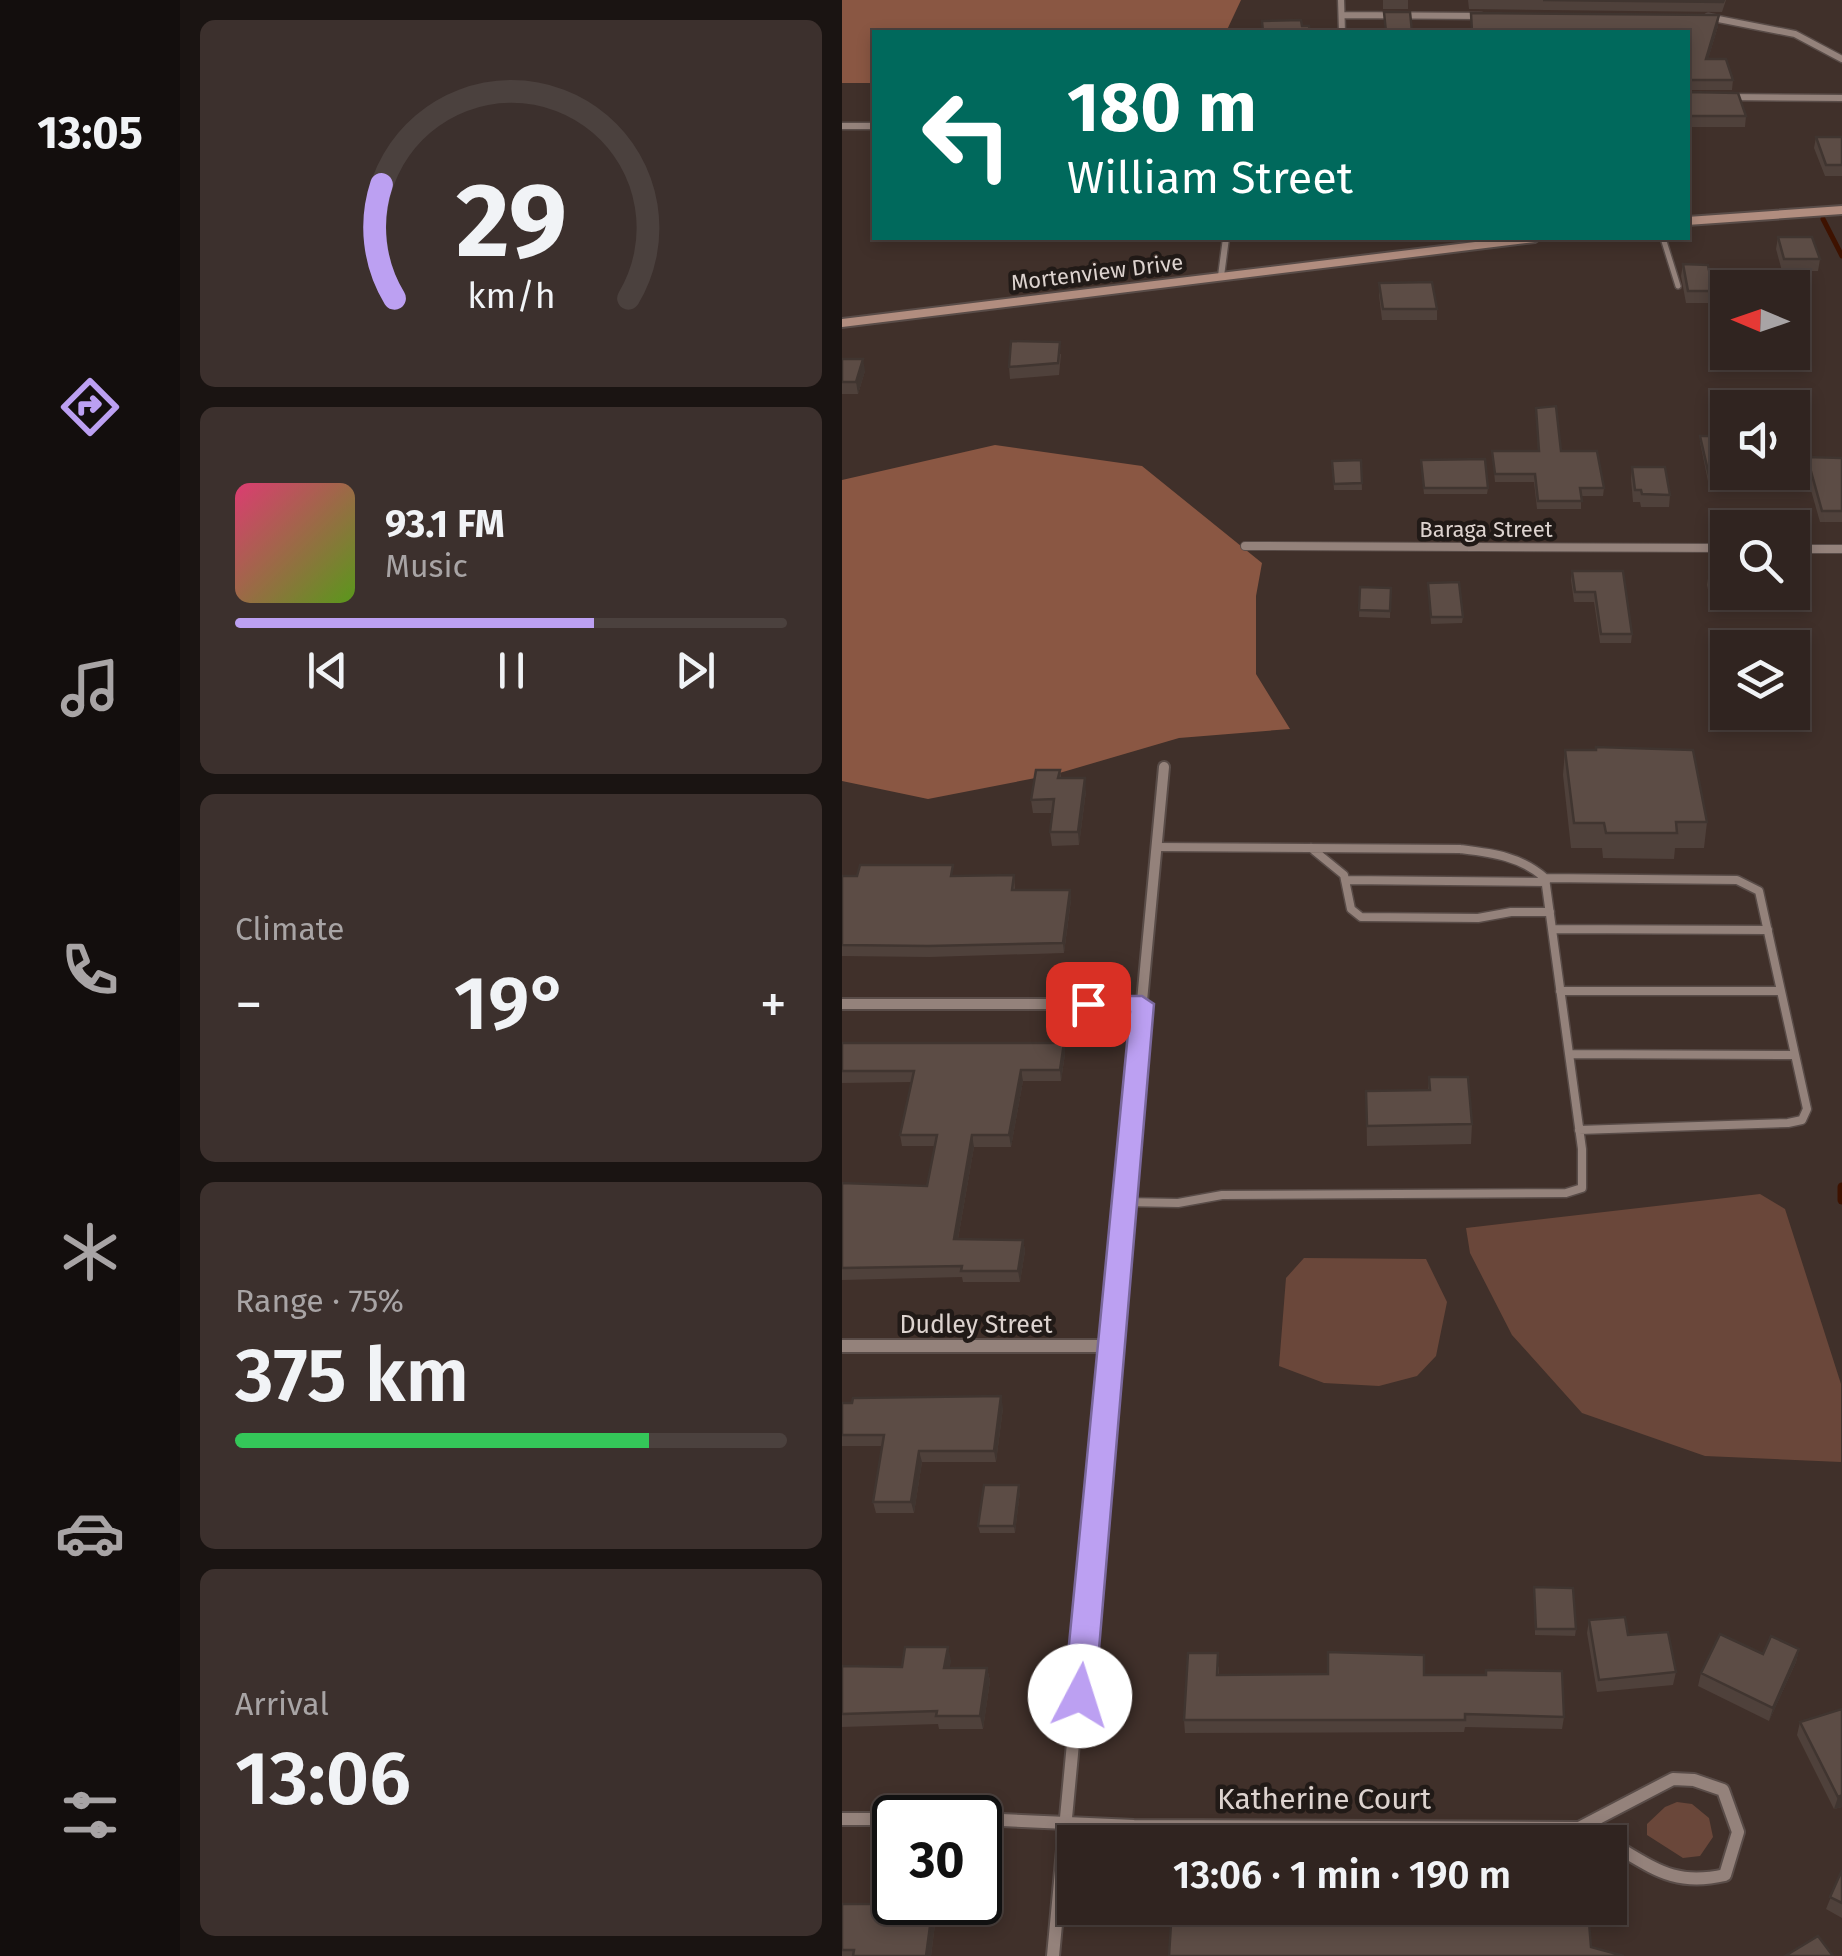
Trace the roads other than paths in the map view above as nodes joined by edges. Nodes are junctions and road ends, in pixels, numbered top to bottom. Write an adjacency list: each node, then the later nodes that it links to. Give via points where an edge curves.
1 (1341, 0): 2 (street)
2 (1342, 15): 3 (street); 5 (street)
3 (1490, 16)
4 (1696, 16): 6 (street, via 1795,34)
5 (1342, 30)
6 (1842, 59)
7 (1726, 97): 8 (street)
8 (1842, 98)
9 (842, 126): 10 (street)
10 (872, 126)
11 (1842, 210): 12 (street)
12 (1690, 221)
13 (1226, 240): 16 (street)
14 (1519, 240): 16 (street, Mortenview Drive)
15 (1663, 240): 17 (lane)
16 (1220, 276): 18 (street, Mortenview Drive)
17 (1678, 286)
18 (842, 323)
19 (1245, 546): 20 (street, Baraga Street)
20 (1710, 548)
21 (1810, 549): 22 (street)
22 (1842, 549)
23 (1164, 767): 24 (street)
24 (1157, 846): 25 (lane); 34 (street)
25 (1310, 848): 26 (lane); 27 (lane, via 1504,854 1532,864)
26 (1345, 880): 27 (lane); 28 (lane, via 1351,909 1361,917)
27 (1545, 880): 28 (lane); 30 (lane, via 1737,880 1759,891)
28 (1550, 912): 29 (lane)
29 (1552, 929): 30 (lane); 31 (lane)
30 (1768, 930): 32 (lane)
31 (1560, 990): 32 (lane); 35 (lane)
32 (1781, 991): 36 (lane)
33 (842, 1004): 34 (street)
34 (1142, 1004): 38 (street)
35 (1569, 1054): 36 (lane); 37 (lane)
36 (1795, 1055): 37 (lane, via 1807,1109 1802,1120)
37 (1579, 1130): 38 (lane, via 1582,1188 1566,1193 1222,1195)
38 (1124, 1202): 40 (street)
39 (842, 1346): 40 (street, Dudley Street)
40 (1110, 1346): 44 (street)
41 (842, 1819): 42 (street)
42 (872, 1819)
43 (1002, 1820): 44 (street, Katherine Court)
44 (1068, 1823): 45 (street, Katherine Court); 48 (street)
45 (1272, 1825)
46 (1585, 1825): 47 (street, Katherine Court, via 1671,1778 1723,1790 1738,1818 1739,1848 1725,1875 1702,1882 1666,1878)
47 (1627, 1854)
48 (1054, 1956)

